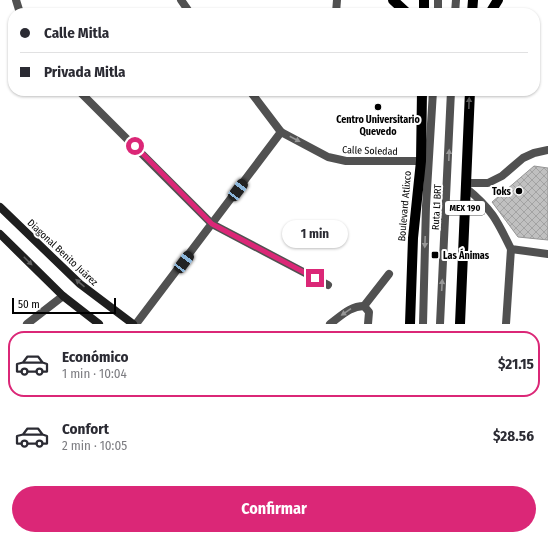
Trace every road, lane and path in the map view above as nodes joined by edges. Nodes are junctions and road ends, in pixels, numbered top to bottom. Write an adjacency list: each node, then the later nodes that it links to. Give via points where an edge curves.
1 (393, 0): 2 (main road)
2 (402, 8)
3 (84, 96): 14 (street)
4 (254, 96): 9 (street, Calle Soledad)
5 (422, 96): 11 (main road, Boulevard Atlixco)
6 (433, 96): 29 (street, Ruta L1 BRT, one-way to 29, via 426,206)
7 (452, 96): 30 (street, Ruta L1 BRT, one-way to 7)
8 (470, 96): 12 (main road, MEX 190, one-way to 8)
9 (281, 132): 11 (street, Calle Soledad, one-way to 11, via 328,157 346,161); 14 (street)
10 (548, 150): 12 (street, via 534,152 523,158 502,176 488,183)
11 (421, 161): 28 (main road, Boulevard Atlixco, via 413,238)
12 (466, 185): 16 (street, via 494,215); 31 (main road, MEX 190)
13 (0, 207): 24 (main road, Diagonal Benito Juárez, one-way to 13, via 80,284)
14 (212, 224): 19 (street); 25 (street)
15 (0, 234): 20 (main road, one-way to 20)
16 (511, 249): 17 (street); 32 (street)
17 (548, 254)
18 (389, 274): 21 (street)
19 (328, 285)
20 (63, 296): 22 (street); 23 (main road)
21 (364, 306): 26 (street, one-way to 26, via 348,310); 27 (street, via 369,312)
22 (27, 324)
23 (99, 324)
24 (133, 324)
25 (136, 324)
26 (330, 324)
27 (368, 324)
28 (410, 324)
29 (423, 324)
30 (440, 324)
31 (460, 324)
32 (506, 324)

